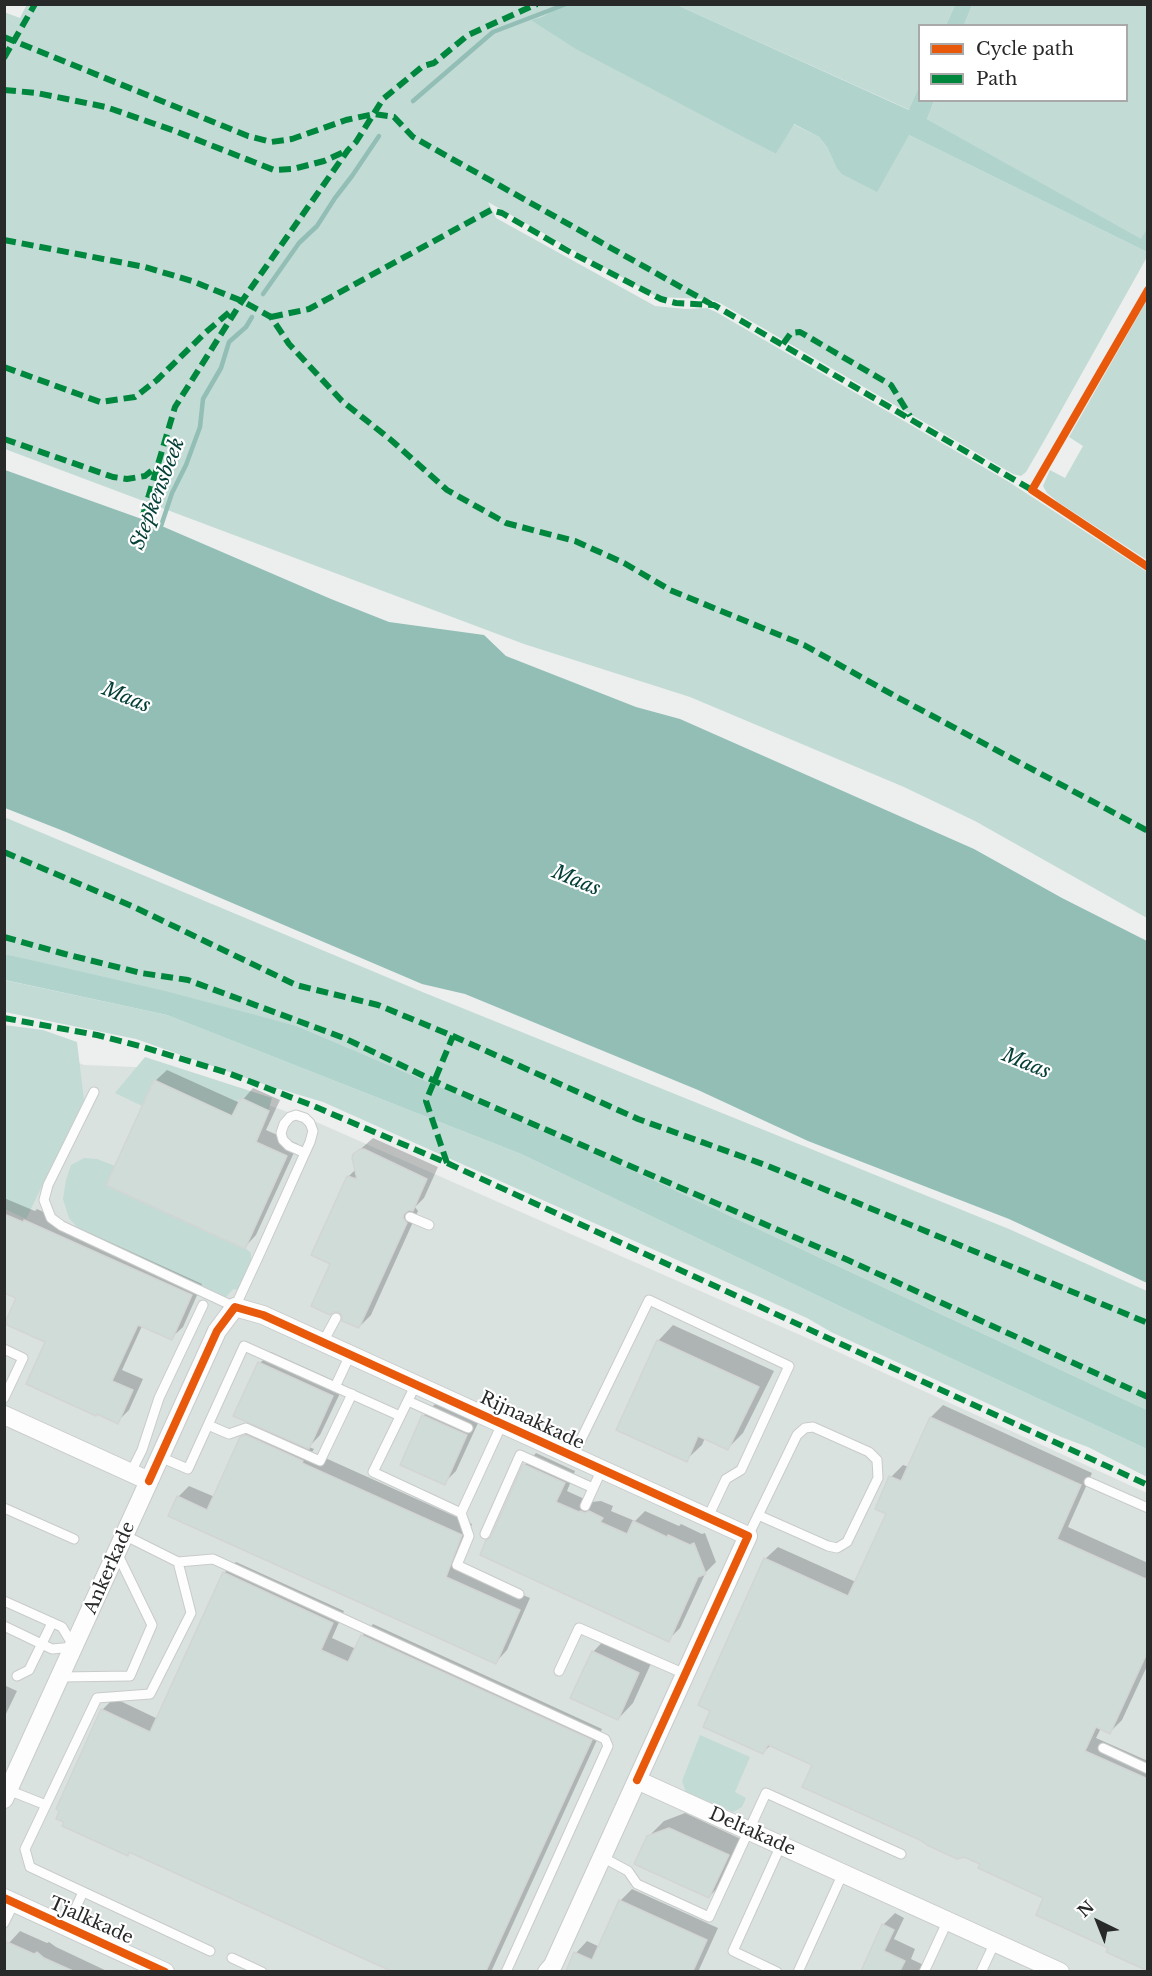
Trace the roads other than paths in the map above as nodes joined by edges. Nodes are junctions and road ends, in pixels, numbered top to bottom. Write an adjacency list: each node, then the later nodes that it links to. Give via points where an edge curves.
1 (94, 1092): 6 (lane, via 48,1185 44,1200 51,1218)
2 (305, 1153): 6 (lane)
3 (410, 1217): 4 (lane)
4 (429, 1225)
5 (203, 1305): 23 (lane, via 159,1398)
6 (235, 1307): 8 (street, Rijnaakkade); 21 (street, via 217,1331)
7 (336, 1318): 8 (lane)
8 (323, 1342): 10 (street, Rijnaakkade)
9 (4, 1349): 14 (lane, via 23,1358)
10 (350, 1355): 11 (lane); 12 (street, Rijnaakkade)
11 (335, 1387): 13 (lane); 18 (lane, via 244,1346)
12 (412, 1393): 16 (lane); 17 (street, Rijnaakkade); 19 (lane)
13 (351, 1394): 16 (lane); 18 (lane, via 320,1461 246,1428 229,1434)
14 (4, 1398)
15 (4, 1415): 23 (street)
16 (400, 1416): 30 (lane, via 373,1472)
17 (502, 1424): 20 (street, Rijnaakkade); 30 (lane)
18 (208, 1425): 21 (lane, via 188,1469)
19 (468, 1428)
20 (573, 1456): 22 (street, Rijnaakkade); 32 (lane, via 649,1300 789,1366 741,1470 726,1479)
21 (160, 1457): 24 (street)
22 (602, 1470): 26 (lane); 32 (street, Rijnaakkade)
23 (131, 1472): 24 (street)
24 (149, 1481): 34 (street, Ankerkade)
25 (1089, 1482): 29 (lane)
26 (593, 1488): 27 (lane); 33 (lane, via 520,1455)
27 (585, 1506)
28 (4, 1508): 36 (lane)
29 (1148, 1508)
30 (461, 1513): 39 (lane, via 469,1536 457,1565)
31 (758, 1515): 31 (lane, via 797,1435 805,1428 813,1427 869,1452 877,1460 878,1478 847,1542 837,1548); 35 (lane)
32 (708, 1517): 35 (street, Rijnaakkade)
33 (485, 1534)
34 (124, 1535): 37 (street, Ankerkade); 38 (lane)
35 (748, 1536): 46 (street)
36 (74, 1539)
37 (117, 1553): 44 (street, Ankerkade); 48 (lane, via 152,1625 130,1676)
38 (178, 1562): 53 (lane, via 191,1613 150,1694 97,1698); 70 (lane, via 213,1559 605,1739 608,1746)
39 (519, 1594)
40 (4, 1601): 41 (lane)
41 (52, 1623): 43 (lane); 44 (lane, via 62,1627)
42 (4, 1626): 43 (lane)
43 (42, 1644): 44 (lane, via 52,1649); 47 (lane, via 29,1670)
44 (74, 1647): 48 (street, Ankerkade)
45 (559, 1671): 46 (lane, via 579,1628)
46 (685, 1674): 51 (street)
47 (17, 1676)
48 (60, 1677): 52 (street, Ankerkade)
49 (1103, 1748): 50 (lane)
50 (1148, 1769)
51 (638, 1780): 54 (street, Deltakade); 57 (street)
52 (6, 1795): 53 (lane)
53 (46, 1805): 59 (lane, via 26,1849 30,1867)
54 (749, 1830): 55 (street, Deltakade); 56 (lane, via 766,1793); 57 (lane, via 709,1917 637,1884 628,1871)
55 (781, 1845): 58 (street, Deltakade); 72 (lane, via 733,1951)
56 (901, 1854)
57 (602, 1857): 71 (street)
58 (843, 1873): 61 (street, Deltakade); 73 (lane)
59 (83, 1892): 63 (lane); 65 (lane)
60 (9, 1900): 62 (lane); 63 (street, Tjalkkade)
61 (948, 1920): 64 (street, Deltakade); 74 (lane)
62 (4, 1923)
63 (67, 1926): 68 (street, Tjalkkade)
64 (995, 1942): 75 (lane); 76 (street, Deltakade)
65 (210, 1951)
66 (232, 1958): 67 (lane)
67 (248, 1969): 69 (lane)
68 (165, 1971)
69 (262, 1971)
70 (506, 1971)
71 (547, 1971)
72 (777, 1971)
73 (798, 1971)
74 (924, 1971)
75 (981, 1971)
76 (1060, 1971)

